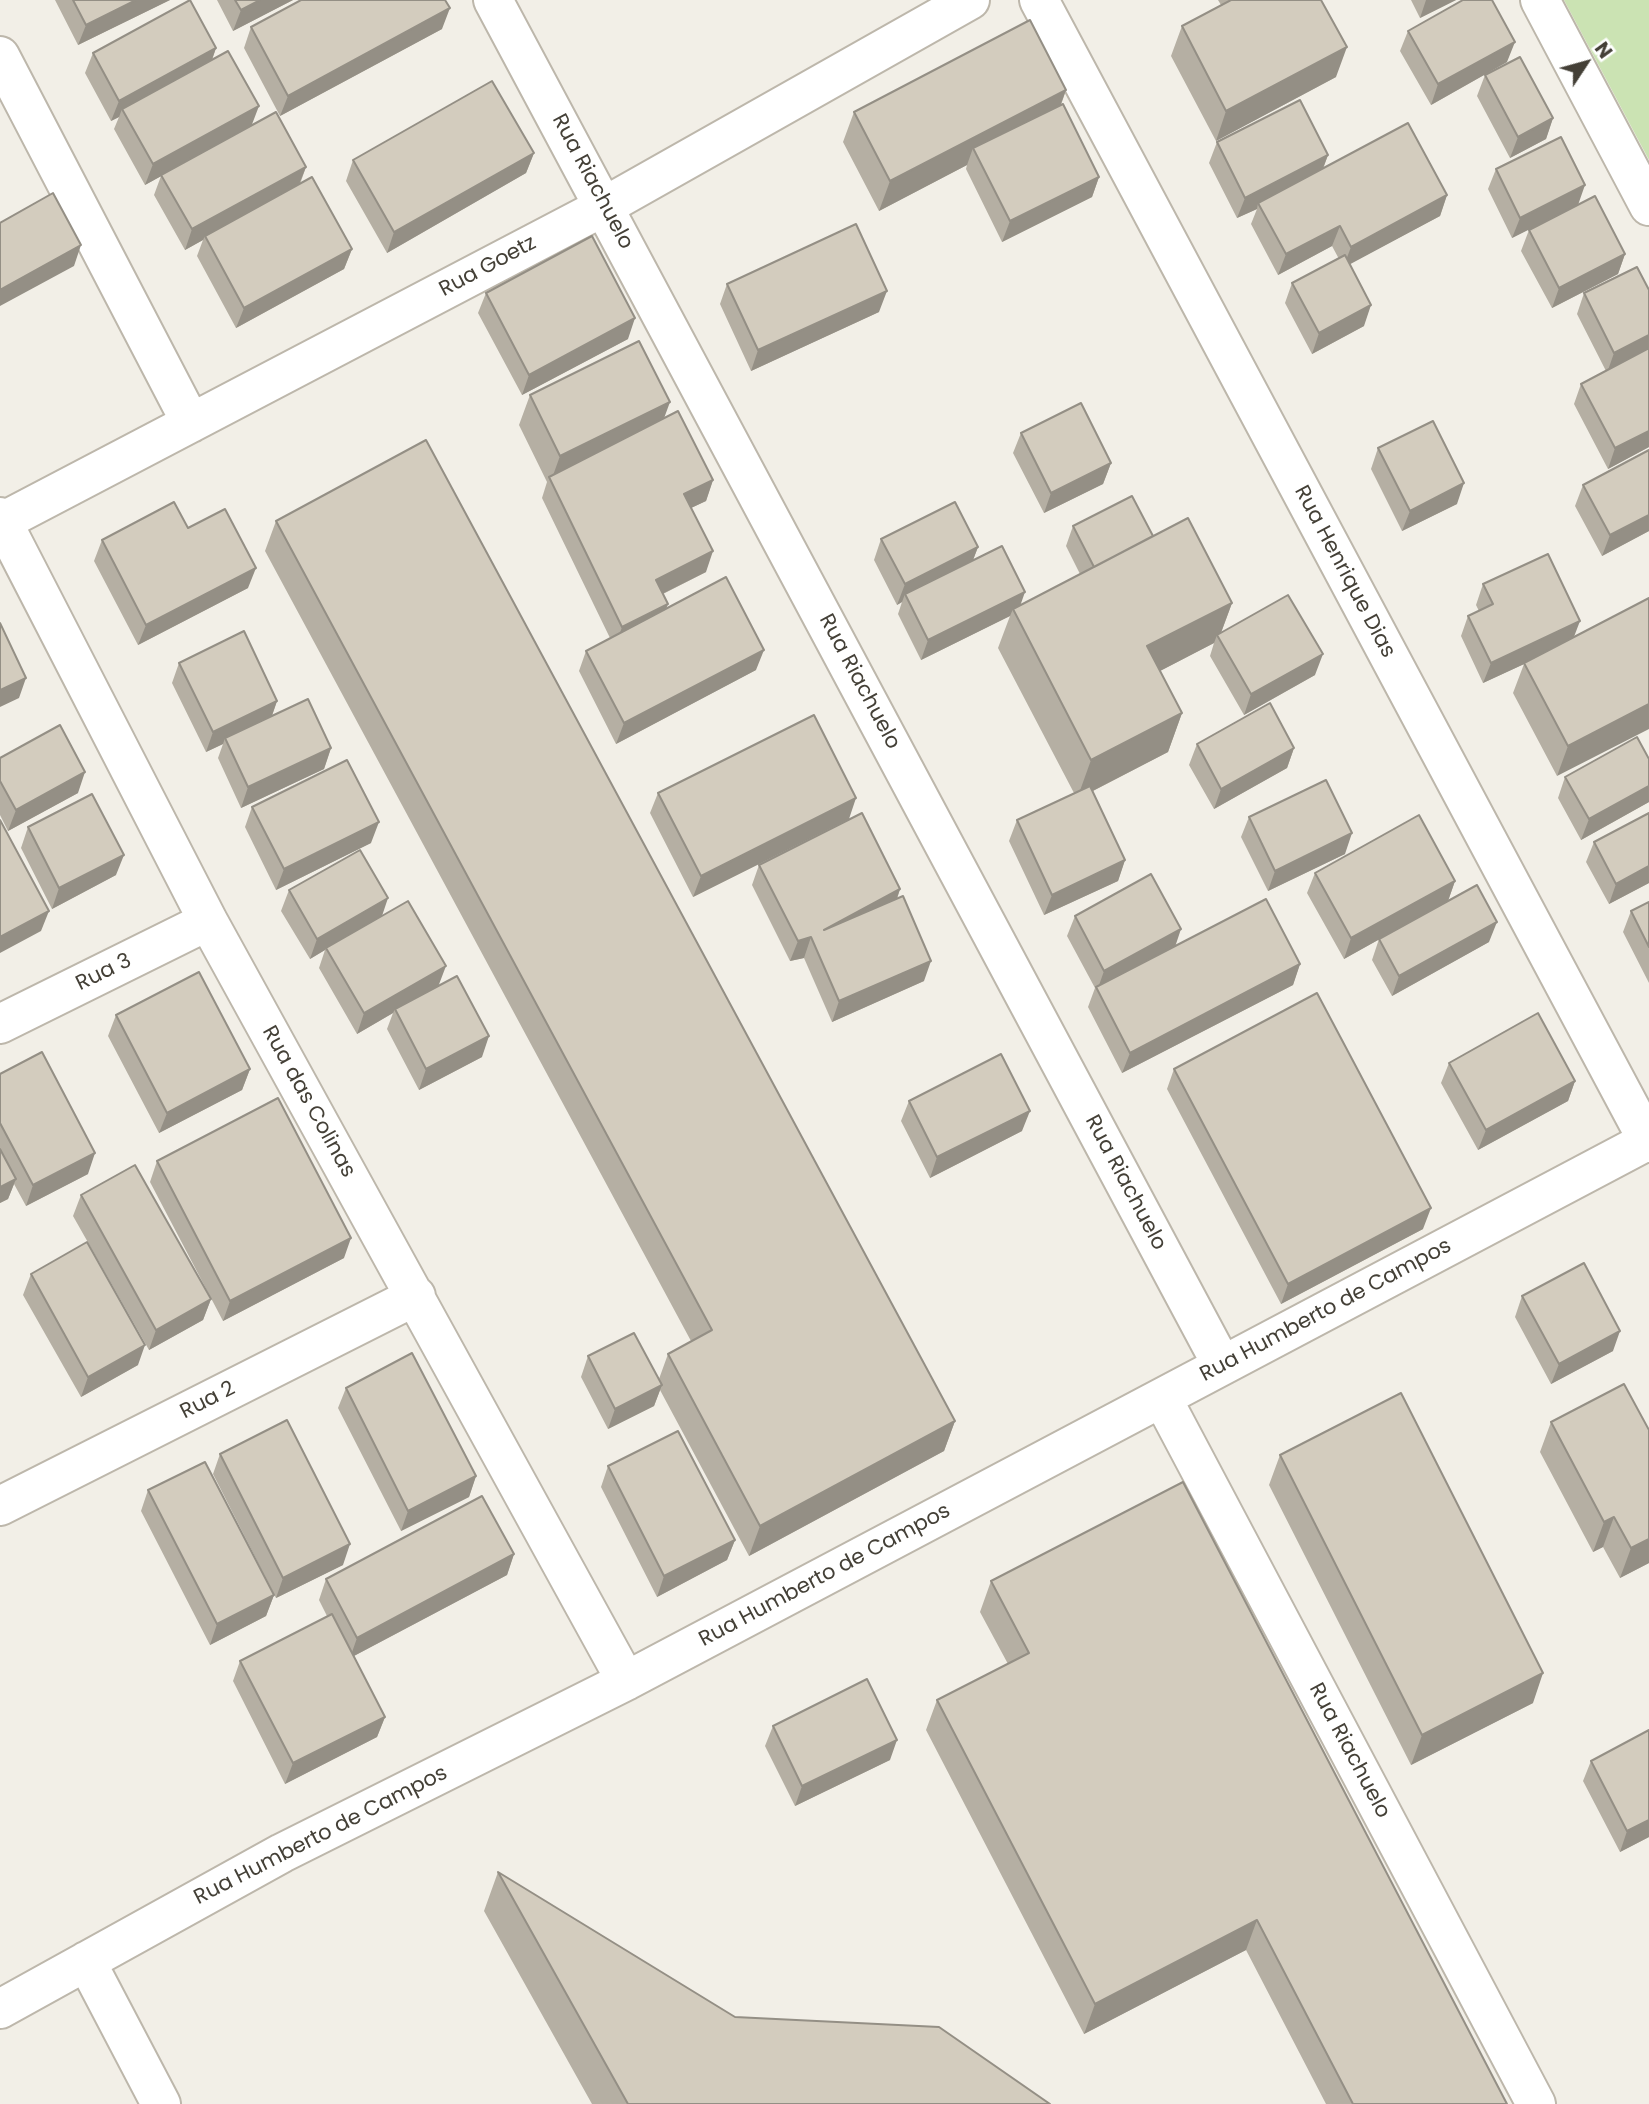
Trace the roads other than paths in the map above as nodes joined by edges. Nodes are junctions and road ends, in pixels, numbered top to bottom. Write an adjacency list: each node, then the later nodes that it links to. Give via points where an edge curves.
1 (493, 0): 6 (street, Rua Riachuelo)
2 (970, 0): 6 (street, Rua Goetz)
3 (1038, 0): 12 (street, Rua Henrique Dias)
4 (1540, 0): 7 (street)
5 (0, 56): 8 (street)
6 (605, 206): 8 (street, Rua Goetz); 14 (street, Rua Riachuelo)
7 (1649, 206)
8 (191, 423): 9 (street, Rua Goetz)
9 (1, 521): 10 (street, Rua das Colinas)
10 (208, 921): 11 (street, Rua 3); 13 (street, Rua das Colinas)
11 (0, 1024)
12 (1649, 1142): 14 (street, Rua Humberto de Campos)
13 (416, 1296): 16 (street, Rua 2); 17 (street, Rua das Colinas)
14 (1222, 1366): 15 (street, Rua Humberto de Campos)
15 (1162, 1398): 17 (street, Rua Humberto de Campos); 21 (street, Rua Riachuelo)
16 (0, 1506)
17 (626, 1681): 18 (street, Rua Humberto de Campos, via 282,1853)
18 (86, 1961): 19 (street, Rua Humberto de Campos); 20 (street)
19 (0, 2009)
20 (160, 2104)
21 (1536, 2104)

